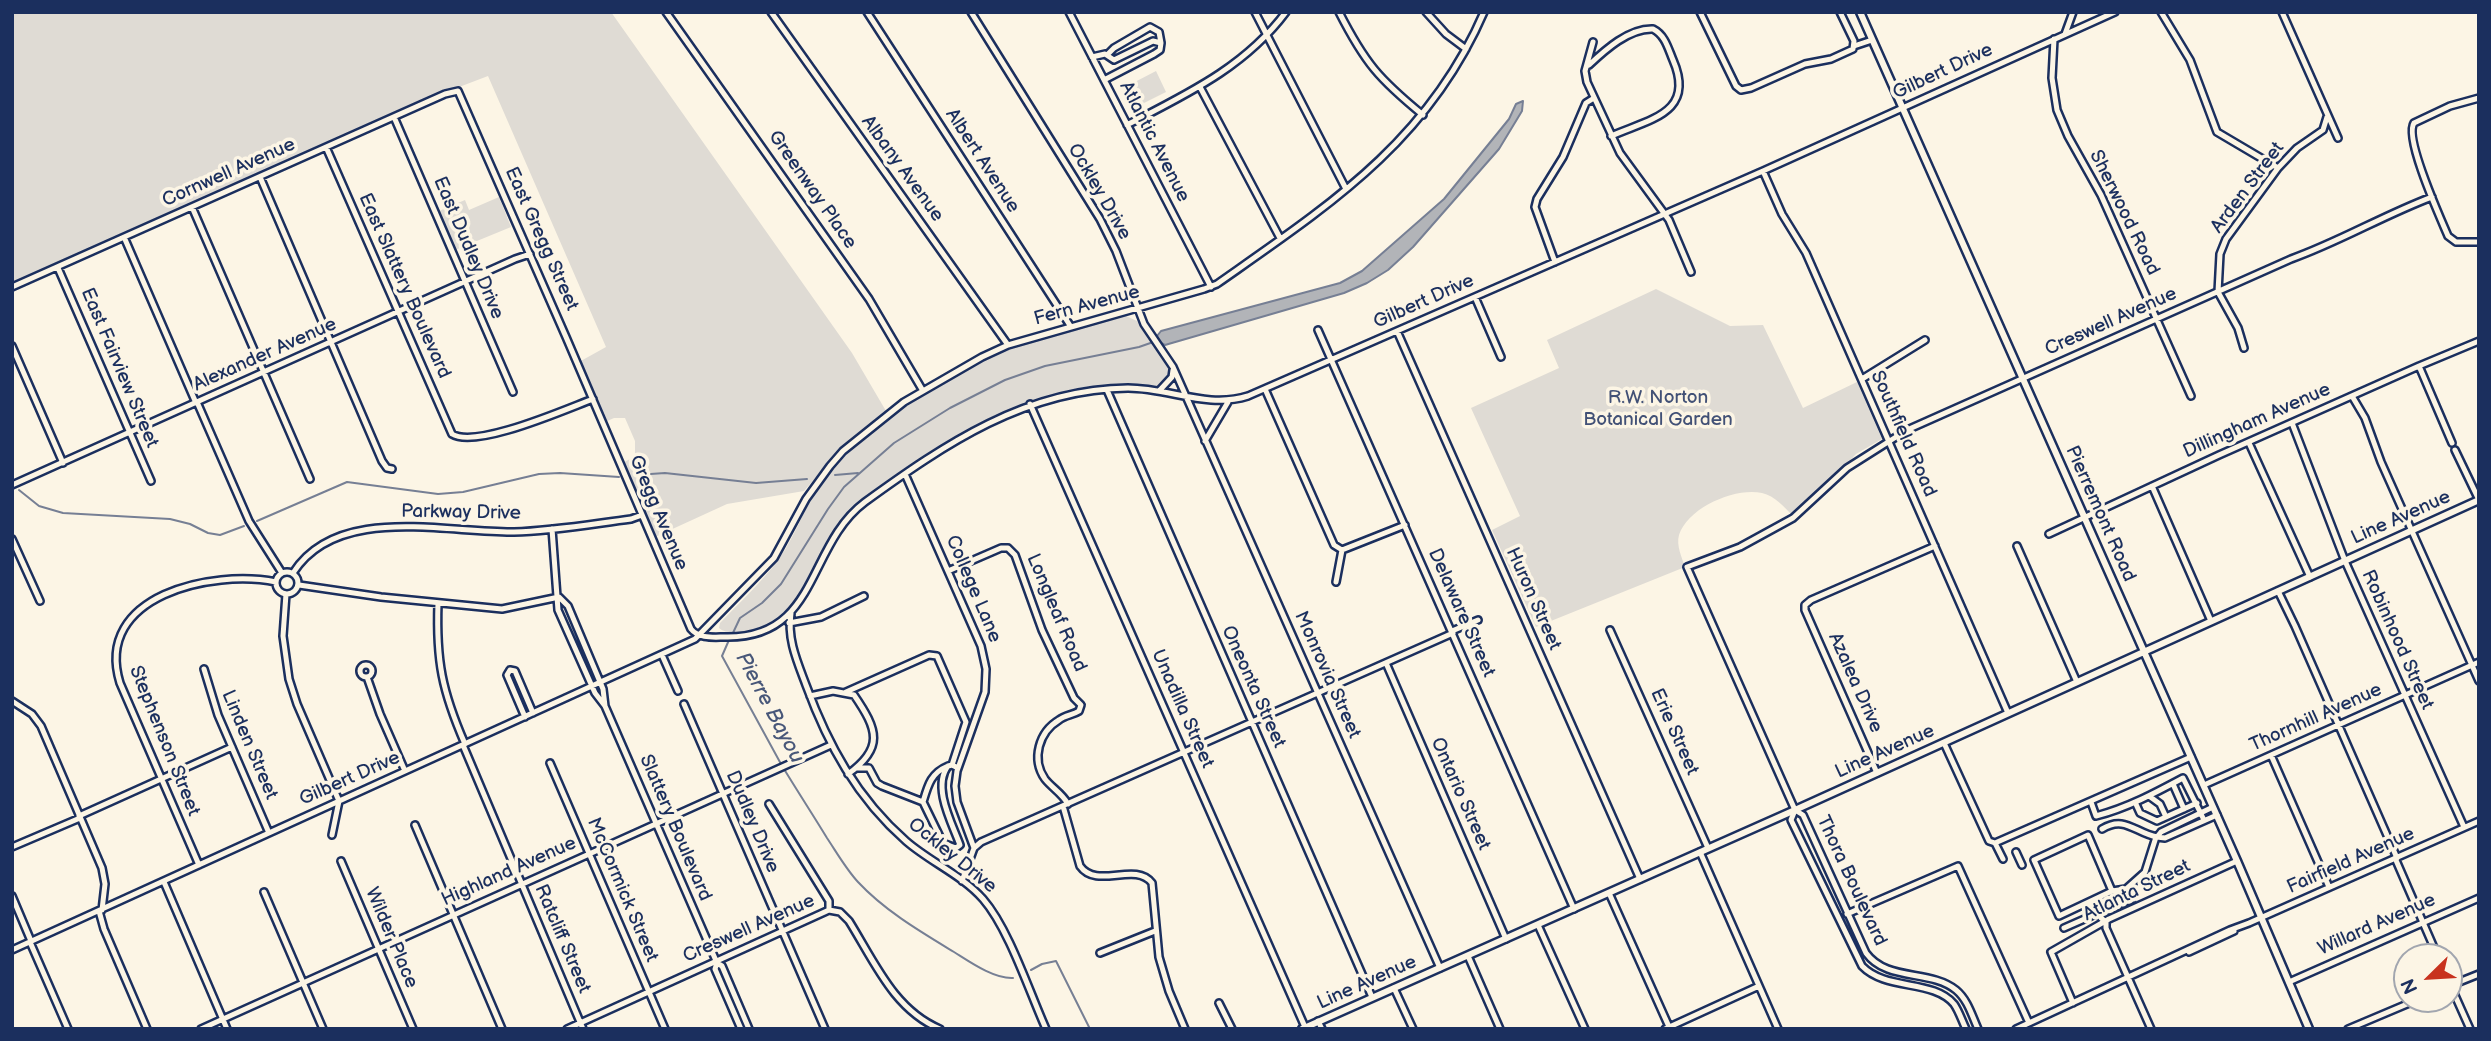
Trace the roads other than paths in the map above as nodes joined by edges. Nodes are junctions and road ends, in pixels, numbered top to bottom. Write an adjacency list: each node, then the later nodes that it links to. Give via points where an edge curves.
1 (666, 12): 83 (street, Greenway Place, via 869,299)
2 (771, 12): 70 (street, Albany Avenue)
3 (867, 12): 64 (street, Albert Avenue)
4 (971, 12): 61 (street, Ockley Drive, via 1110,237)
5 (1069, 12): 27 (street, Atlantic Avenue)
6 (1255, 12): 19 (street)
7 (1286, 12): 19 (street)
8 (1339, 12): 35 (street, via 1373,71)
9 (1426, 12): 25 (street)
10 (1484, 12): 25 (street, Fern Avenue)
11 (1700, 12): 24 (street, via 1741,90)
12 (1840, 12): 24 (street)
13 (1860, 12): 21 (main road, Pierremont Road)
14 (2073, 12): 18 (street)
15 (2115, 12): 18 (street, Gilbert Drive)
16 (2161, 12): 42 (street, via 2190,60 2217,132)
17 (2283, 12): 37 (street)
18 (2065, 34): 20 (street, Gilbert Drive)
19 (1267, 35): 30 (street); 45 (street)
20 (2054, 39): 34 (street, Gilbert Drive); 63 (street, Sherwood Road, via 2052,78 2057,110 2089,169)
21 (1872, 40): 24 (street); 34 (main road, Pierremont Road)
22 (1593, 42): 28 (street)
23 (1161, 43): 26 (street, via 1153,41 1119,59); 26 (street, via 1159,32 1150,27); 29 (street, via 1154,54)
24 (1854, 46)
25 (1466, 50): 35 (street, Fern Avenue)
26 (1107, 55): 27 (street)
27 (1092, 57): 29 (street, Atlantic Avenue)
28 (1589, 65): 32 (street, via 1585,76); 39 (street, via 1622,40 1653,29 1664,38 1679,74 1680,93 1670,109)
29 (1104, 80): 38 (street, Atlantic Avenue)
30 (1200, 87): 38 (street); 50 (street)
31 (459, 93): 36 (street, Cornwell Avenue, via 451,91); 52 (street, East Gregg Street)
32 (1594, 98): 39 (street); 53 (street, via 1586,103 1563,158 1536,202 1536,215)
33 (2479, 98): 46 (street, via 2412,125 2418,160)
34 (1902, 108): 43 (street, Gilbert Drive); 79 (main road, Pierremont Road)
35 (1423, 115): 45 (street, Fern Avenue)
36 (394, 117): 41 (street, Cornwell Avenue); 56 (street, East Dudley Drive)
37 (2327, 117): 40 (street); 42 (street, Arden Street, via 2323,130)
38 (1127, 125): 58 (street, Atlantic Avenue)
39 (1611, 136): 48 (street)
40 (2339, 138)
41 (326, 147): 44 (street, Cornwell Avenue); 62 (street, East Slattery Boulevard)
42 (2278, 168): 59 (street, Arden Street, via 2223,245)
43 (1763, 171): 48 (street, Gilbert Drive); 78 (street, Southfield Road, via 1806,253)
44 (260, 177): 47 (street, Cornwell Avenue); 69 (street)
45 (1346, 190): 50 (street, Fern Avenue)
46 (2432, 197): 51 (street, via 2452,241); 59 (street, Creswell Avenue)
47 (192, 207): 49 (street, Cornwell Avenue); 77 (street)
48 (1663, 214): 53 (street, Gilbert Drive); 55 (street)
49 (124, 237): 54 (street, Cornwell Avenue); 90 (street)
50 (1280, 238): 58 (street, Fern Avenue)
51 (2479, 242)
52 (530, 254): 56 (street, Alexander Avenue); 88 (street, East Gregg Street)
53 (1555, 261): 60 (street, Gilbert Drive)
54 (58, 268): 57 (street, Cornwell Avenue); 93 (street, East Fairview Street)
55 (1691, 272)
56 (465, 282): 62 (street, Alexander Avenue); 84 (street, East Dudley Drive)
57 (12, 287)
58 (1211, 287): 61 (street, Fern Avenue)
59 (2218, 292): 63 (street, Creswell Avenue); 72 (street)
60 (1475, 297): 66 (street, Gilbert Drive); 73 (street)
61 (1137, 309): 64 (street, Fern Avenue); 75 (street, Ockley Drive)
62 (398, 313): 69 (street, Alexander Avenue); 88 (street, East Slattery Boulevard, via 454,436 501,433)
63 (2156, 320): 79 (street, Creswell Avenue); 86 (street, Sherwood Road)
64 (1071, 327): 70 (street, Fern Avenue)
65 (1318, 330): 74 (street, Delaware Street)
66 (1397, 331): 74 (street, Gilbert Drive); 219 (street, Huron Street)
67 (1925, 340): 78 (street)
68 (2479, 341): 76 (street, Dillingham Avenue)
69 (332, 343): 77 (street, Alexander Avenue); 100 (street, via 382,461)
70 (1008, 345): 83 (street, Fern Avenue)
71 (12, 346): 99 (street)
72 (2244, 348)
73 (1501, 357)
74 (1332, 360): 80 (street, Gilbert Drive); 109 (street, Delaware Street)
75 (1171, 363): 82 (street, via 1172,377); 85 (street, Ockley Drive)
76 (2419, 366): 87 (street, Dillingham Avenue); 97 (street)
77 (264, 373): 90 (street, Alexander Avenue); 102 (street)
78 (1862, 379): 95 (street, Southfield Road)
79 (2022, 379): 95 (street, Creswell Avenue); 108 (main road, Pierremont Road)
80 (1265, 389): 89 (street, Gilbert Drive); 116 (street, via 1334,545)
81 (1107, 390): 82 (street, Gilbert Drive); 91 (street, Gilbert Drive); 161 (street, Oneonta Street)
82 (1159, 390): 85 (street, Gilbert Drive)
83 (923, 391): 138 (street, Fern Avenue, via 891,411 830,466 774,558)
84 (513, 392)
85 (1185, 395): 89 (street, Gilbert Drive); 94 (street, Monrovia Street)
86 (2191, 396)
87 (2352, 396): 92 (street, Dillingham Avenue); 111 (street)
88 (593, 399): 107 (street, Gregg Avenue)
89 (1228, 401): 94 (street)
90 (197, 403): 93 (street, Alexander Avenue); 120 (street, via 248,521)
91 (1030, 404): 101 (street, Gilbert Drive, via 983,426); 167 (street, Unadilla Street)
92 (2292, 423): 96 (street, Dillingham Avenue); 117 (street, Robinhood Street)
93 (130, 433): 99 (street, Alexander Avenue); 103 (street, East Fairview Street)
94 (1205, 441): 152 (street, Monrovia Street)
95 (1889, 442): 114 (street, Southfield Road); 118 (street, Creswell Avenue, via 1847,468 1793,518 1748,543)
96 (2249, 443): 105 (street, Dillingham Avenue); 122 (street)
97 (2452, 443)
98 (2455, 450): 106 (street)
99 (63, 463): 104 (street, Alexander Avenue)
100 (392, 469)
101 (905, 474): 119 (street, College Lane); 132 (street, Gilbert Drive, via 842,523)
102 (310, 479)
103 (151, 481)
104 (12, 485)
105 (2152, 486): 108 (street, Dillingham Avenue); 134 (street)
106 (2479, 500): 111 (main road, Line Avenue)
107 (642, 514): 110 (street, Parkway Drive); 138 (street, Gregg Avenue, via 691,629)
108 (2084, 518): 112 (street, Dillingham Avenue); 139 (main road, Pierremont Road)
109 (1405, 525): 116 (street); 137 (street, Delaware Street)
110 (552, 529): 121 (street, Parkway Drive, via 362,530 336,536 317,547); 129 (street, Slattery Boulevard)
111 (2412, 531): 117 (main road, Line Avenue); 143 (street)
112 (2049, 534)
113 (12, 539): 130 (street)
114 (1935, 546): 159 (street, Southfield Road); 176 (street, Azalea Drive, via 1805,605)
115 (2017, 546): 147 (street)
116 (1342, 550): 124 (street)
117 (2345, 561): 122 (main road, Line Avenue); 153 (street, Robinhood Street)
118 (1687, 567): 192 (street, Thora Boulevard)
119 (948, 571): 172 (street, College Lane, via 981,646 986,669 981,706); 189 (street, Longleaf Road, via 1001,548 1015,555 1047,642 1081,705 1077,713 1064,716 1047,730 1038,751 1043,775 1062,794)
120 (282, 573): 121 (street); 123 (street)
121 (293, 573): 125 (street)
122 (2310, 577): 126 (main road, Line Avenue)
123 (276, 582): 127 (street); 178 (street, Stephenson Street, via 241,578 183,589 143,606 123,628 116,647 117,672)
124 (1336, 582)
125 (299, 585): 127 (street); 131 (street)
126 (2277, 591): 134 (main road, Line Avenue); 162 (street)
127 (286, 594): 183 (street, via 283,636 289,679)
128 (864, 596): 135 (street, via 821,617)
129 (559, 597): 131 (street, via 508,609); 148 (street, Slattery Boulevard, via 568,606); 149 (street, Slattery Boulevard, via 558,610)
130 (40, 601)
131 (438, 603): 164 (street, Ratcliff Street, via 440,673)
132 (791, 613): 135 (street, Ockley Drive); 138 (street, via 770,629 733,637)
133 (1478, 620): 137 (street)
134 (2211, 621): 139 (main road, Line Avenue)
135 (789, 624): 154 (street, Ockley Drive, via 791,645)
136 (1610, 630): 209 (street, Erie Street)
137 (1452, 632): 142 (street); 230 (street, Delaware Street)
138 (700, 635): 140 (street, Gilbert Drive)
139 (2144, 652): 147 (main road, Line Avenue); 170 (main road, Pierremont Road)
140 (662, 655): 148 (street, Gilbert Drive); 150 (street)
141 (2479, 662): 143 (street, Thornhill Avenue)
142 (1386, 663): 152 (street); 243 (street, Ontario Street)
143 (2472, 665): 146 (street); 153 (street, Thornhill Avenue)
144 (204, 668): 166 (street, Linden Street)
145 (367, 677): 175 (street)
146 (2479, 681)
147 (2077, 682): 159 (main road, Line Avenue)
148 (600, 683): 149 (street, Gilbert Drive); 157 (street, Slattery Boulevard)
149 (592, 687): 157 (street, Slattery Boulevard); 158 (street, Gilbert Drive)
150 (678, 691)
151 (846, 692): 154 (street); 168 (street, via 854,695 869,721 874,737); 172 (street, via 929,655 937,656 965,722)
152 (1317, 693): 161 (street); 251 (street, Monrovia Street)
153 (2405, 695): 162 (street, Thornhill Avenue); 201 (street, Robinhood Street)
154 (810, 696): 165 (street, Ockley Drive)
155 (12, 701): 195 (street, via 38,721)
156 (684, 704): 181 (street, Dudley Drive)
157 (605, 706): 199 (street, Slattery Boulevard)
158 (533, 713): 160 (street, Gilbert Drive); 160 (street, via 515,671 510,670 506,675)
159 (2008, 713): 163 (main road, Line Avenue)
160 (525, 717): 164 (street, Gilbert Drive)
161 (1251, 722): 167 (street); 258 (street, Oneonta Street)
162 (2339, 725): 169 (street, Thornhill Avenue); 213 (street)
163 (1944, 743): 176 (main road, Line Avenue); 206 (street, via 1989,841)
164 (464, 745): 175 (street, Gilbert Drive); 222 (street, Ratcliff Street)
165 (831, 745): 177 (street, Ockley Drive); 181 (street, Highland Avenue)
166 (232, 747): 178 (street); 203 (street, Linden Street)
167 (1184, 752): 189 (street); 267 (street, Unadilla Street)
168 (871, 753): 173 (street); 174 (street)
169 (2271, 755): 180 (street, Thornhill Avenue); 223 (street)
170 (2191, 757): 180 (main road, Pierremont Road); 185 (street)
171 (550, 763): 212 (street, McCormick Street)
172 (953, 766): 184 (street, via 936,772); 184 (street, via 943,773 942,794 960,845 952,848 945,844); 208 (street, College Lane, via 956,797)
173 (856, 768): 174 (street); 177 (street)
174 (869, 768): 184 (street, via 877,783)
175 (405, 771): 183 (street, Gilbert Drive)
176 (1877, 773): 192 (main road, Line Avenue)
177 (848, 774): 220 (street, Ockley Drive, via 890,827)
178 (162, 779): 195 (street); 217 (street, Stephenson Street)
179 (2173, 784): 182 (street); 187 (street, via 2186,779); 191 (street)
180 (2204, 785): 190 (main road, Pierremont Road)
181 (722, 793): 199 (street, Highland Avenue); 241 (street, Dudley Drive)
182 (2149, 796): 186 (street); 196 (street, via 2160,804)
183 (340, 801): 203 (street, Gilbert Drive); 204 (street)
184 (923, 802)
185 (2091, 802): 186 (street, via 2096,816); 206 (street)
186 (2135, 802): 196 (street, via 2146,817 2157,821)
187 (2197, 803): 191 (street); 193 (street)
188 (769, 804): 231 (street, via 830,901)
189 (1065, 805): 208 (street); 242 (street, Longleaf Road, via 1085,872 1150,879)
190 (2213, 807): 193 (street); 194 (main road, Pierremont Road)
191 (2184, 809): 196 (street)
192 (1795, 810): 209 (main road, Line Avenue); 234 (street, Thora Boulevard, via 1802,815); 289 (street, Thora Boulevard, via 1791,820 1862,966 1883,980 1941,994 1956,1007)
193 (2201, 813): 197 (street); 205 (street)
194 (2217, 815): 197 (street); 216 (main road, Pierremont Road)
195 (80, 817): 207 (street); 232 (street, via 104,875)
196 (2166, 817)
197 (2204, 820): 205 (street, via 2165,838)
198 (2479, 821): 201 (street, Fairfield Avenue)
199 (656, 823): 212 (street, Highland Avenue); 250 (street, Slattery Boulevard)
200 (415, 825): 235 (street)
201 (2464, 827): 213 (street, Fairfield Avenue)
202 (2102, 829): 205 (street, via 2122,822)
203 (269, 833): 217 (street, Gilbert Drive)
204 (332, 835)
205 (2157, 837): 224 (street, via 2146,872)
206 (1998, 842): 214 (street)
207 (12, 847)
208 (974, 848): 220 (street)
209 (1708, 848): 210 (main road, Line Avenue)
210 (1700, 852): 219 (main road, Line Avenue); 255 (street)
211 (2016, 852): 218 (street)
212 (589, 854): 222 (street, Highland Avenue); 257 (street, McCormick Street)
213 (2396, 858): 223 (street, Fairfield Avenue); 238 (street)
214 (2003, 859)
215 (341, 861): 246 (street, Wilder Place)
216 (2237, 861): 236 (main road, Pierremont Road); 237 (street, Atlanta Street)
217 (199, 865): 221 (street, Gilbert Drive)
218 (2022, 865)
219 (1640, 879): 227 (main road, Line Avenue)
220 (962, 881): 282 (street, Ockley Drive, via 998,921)
221 (163, 882): 232 (street, Gilbert Drive); 263 (street)
222 (522, 884): 235 (street, Highland Avenue); 266 (street, Ratcliff Street)
223 (2329, 887): 236 (street, Fairfield Avenue)
224 (2126, 889): 225 (street); 233 (street, via 2132,898)
225 (2112, 891): 225 (street, via 2059,916 2034,860 2088,835)
226 (264, 892): 254 (street)
227 (1609, 893): 230 (main road, Line Avenue); 268 (street)
228 (12, 897): 244 (street)
229 (2479, 898): 238 (street, Willard Avenue)
230 (1574, 909): 239 (main road, Line Avenue)
231 (829, 910): 241 (street, Creswell Avenue); 281 (street, Creswell Avenue, via 849,920 906,1007)
232 (101, 911): 244 (street, Gilbert Drive); 270 (street, via 104,929)
233 (2099, 913): 237 (street); 240 (street)
234 (1847, 914): 264 (street, via 1958,866); 290 (street, Thora Boulevard, via 1874,962 1950,986 1963,997)
235 (454, 915): 246 (street, Highland Avenue); 275 (street)
236 (2262, 918): 252 (street, Fairfield Avenue); 253 (main road, Pierremont Road)
237 (2106, 922): 252 (street); 260 (street, Atlanta Street, via 2052,952)
238 (2423, 922): 245 (street); 253 (street, Willard Avenue)
239 (1538, 925): 243 (main road, Line Avenue); 287 (street)
240 (2064, 928)
241 (782, 930): 250 (street, Creswell Avenue); 280 (street, Dudley Drive)
242 (1155, 931): 248 (street); 283 (street, Longleaf Road, via 1163,975)
243 (1506, 939): 249 (main road, Line Avenue)
244 (31, 942): 247 (street, Gilbert Drive); 269 (street)
245 (2432, 943)
246 (378, 948): 254 (street, Highland Avenue); 274 (street, Wilder Place)
247 (12, 950)
248 (1100, 953)
249 (1468, 956): 251 (main road, Line Avenue); 286 (street)
250 (716, 961): 257 (street, Creswell Avenue); 278 (street, Slattery Boulevard, via 715,970); 279 (street, Slattery Boulevard)
251 (1440, 968): 256 (main road, Line Avenue)
252 (2128, 978): 260 (street, Fairfield Avenue); 292 (street)
253 (2289, 982): 293 (main road, Pierremont Road)
254 (303, 983): 263 (street, Highland Avenue); 273 (street)
255 (1759, 986): 268 (street); 288 (street)
256 (1394, 988): 258 (main road, Line Avenue); 285 (street)
257 (649, 991): 266 (street, Creswell Avenue); 277 (street, McCormick Street)
258 (1372, 998): 265 (main road, Line Avenue)
259 (1219, 1003): 284 (street)
260 (2073, 1003): 264 (street, Fairfield Avenue)
261 (2393, 1010): 294 (street)
262 (2462, 1013): 295 (street)
263 (223, 1019): 271 (street, Highland Avenue); 272 (street)
264 (2029, 1023): 291 (street, Fairfield Avenue)
265 (1320, 1025): 267 (main road, Line Avenue)
266 (582, 1026): 276 (street, Creswell Avenue)
267 (1303, 1028)
268 (1668, 1028)
269 (68, 1029)
270 (147, 1029)
271 (201, 1029)
272 (227, 1029)
273 (323, 1029)
274 (413, 1029)
275 (502, 1029)
276 (566, 1029)
277 (665, 1029)
278 (741, 1029)
279 (749, 1029)
280 (825, 1029)
281 (940, 1029)
282 (1046, 1029)
283 (1185, 1029)
284 (1232, 1029)
285 (1413, 1029)
286 (1500, 1029)
287 (1585, 1029)
288 (1778, 1029)
289 (1966, 1029)
290 (1978, 1029)
291 (2016, 1029)
292 (2151, 1029)
293 (2309, 1029)
294 (2348, 1029)
295 (2470, 1029)

